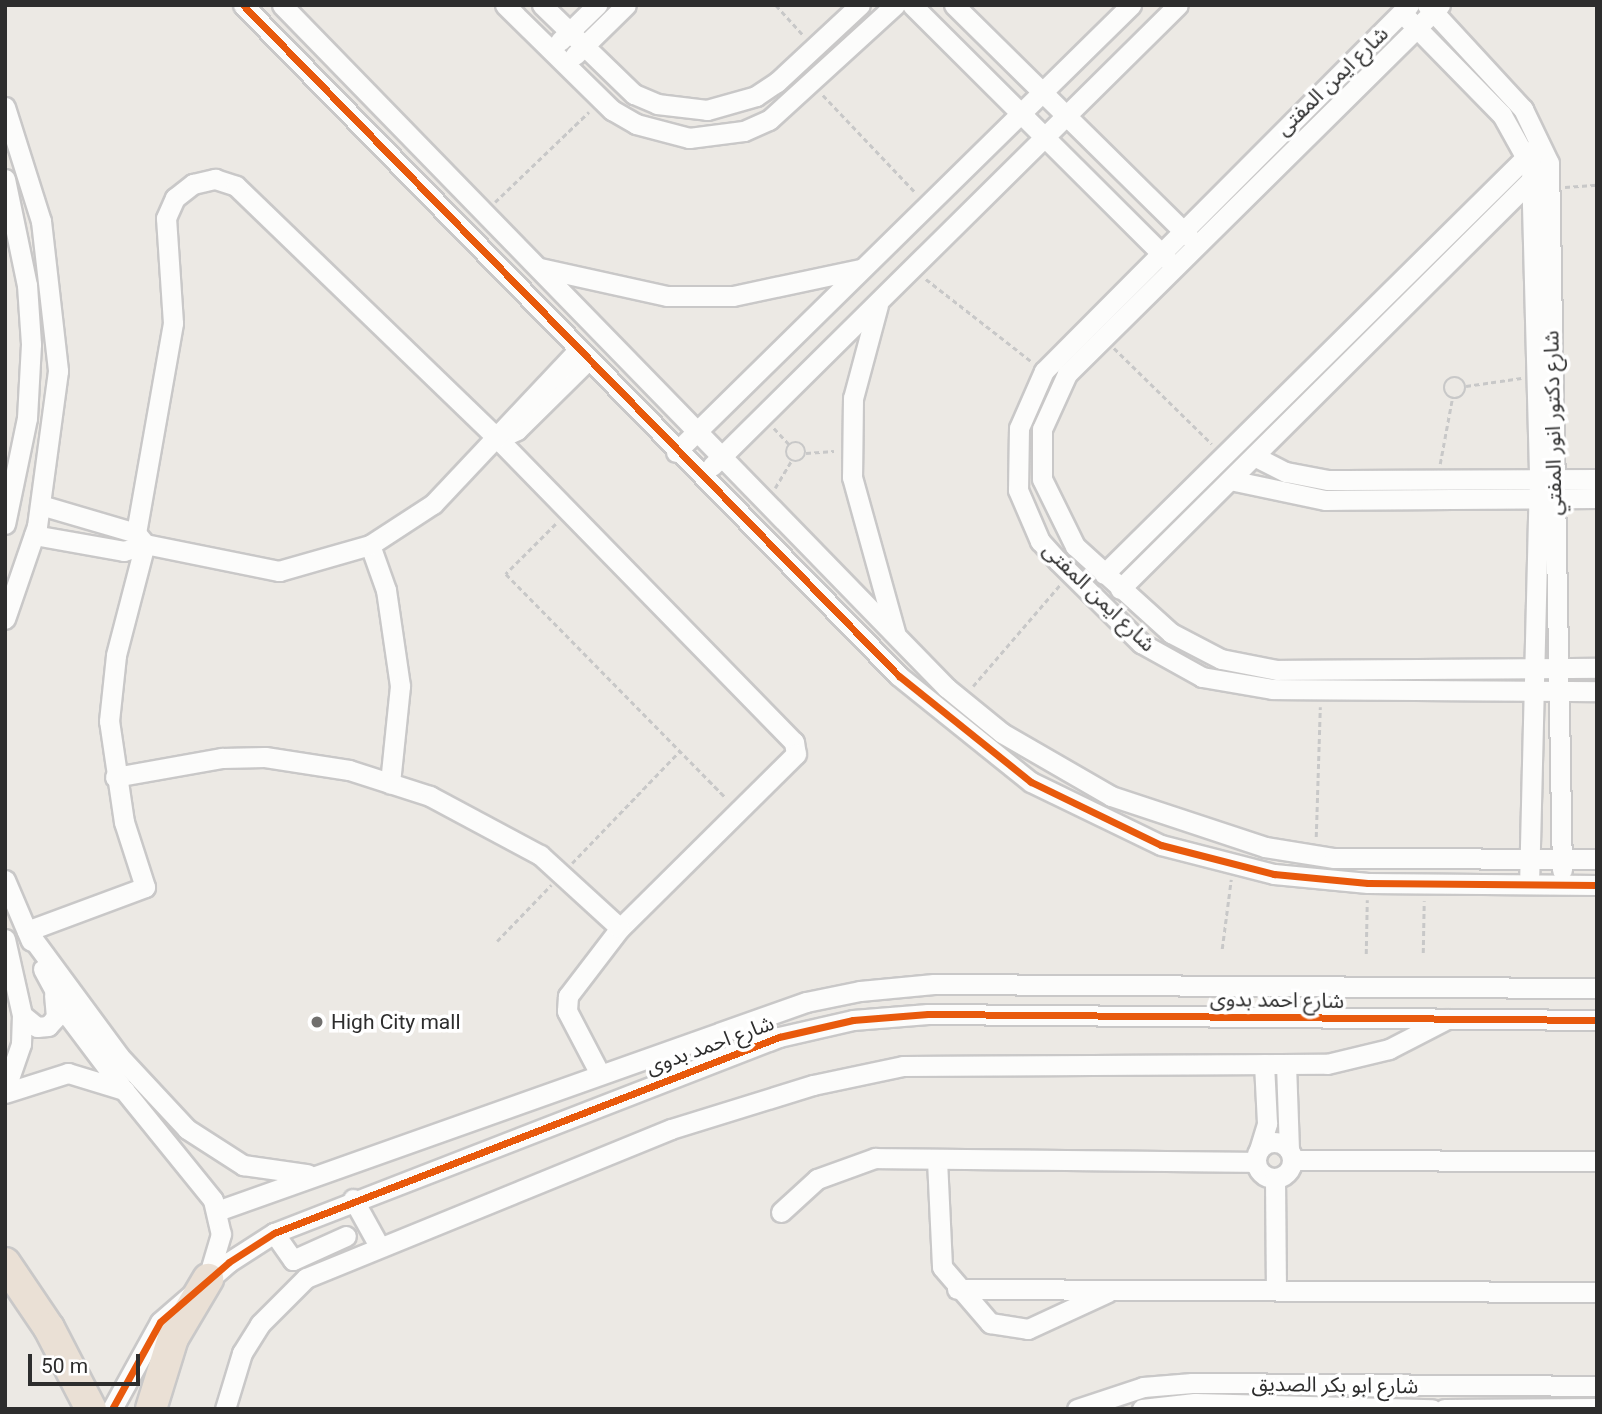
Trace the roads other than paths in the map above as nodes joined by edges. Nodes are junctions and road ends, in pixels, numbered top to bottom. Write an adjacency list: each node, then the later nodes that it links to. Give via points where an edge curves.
1 (243, 5): 41 (street)
2 (282, 5): 38 (street)
3 (505, 5): 18 (street)
4 (542, 5): 16 (street)
5 (597, 5): 16 (street)
6 (626, 5): 17 (street)
7 (860, 5): 19 (street)
8 (895, 5): 21 (street)
9 (912, 5): 24 (street)
10 (954, 5): 22 (street)
11 (1130, 5): 22 (street)
12 (1178, 5): 25 (street)
13 (1434, 8): 15 (street, شارع ايمن المفتى); 27 (street, شارع دكتور انور المفتي, via 1523,109)
14 (1405, 9): 15 (street, شارع دكتور انور المفتي); 33 (street, شارع ايمن المفتى)
15 (1417, 28): 28 (street, شارع دكتور انور المفتي, via 1502,114); 35 (street, شارع ايمن المفتى)
16 (569, 33): 17 (street); 18 (street)
17 (583, 48): 19 (street, via 634,94 695,110 756,96); 20 (street)
18 (550, 51): 20 (street)
19 (815, 51): 21 (street)
20 (564, 66): 21 (street, via 601,100 662,133 717,137 769,120)
21 (829, 71)
22 (1041, 93): 24 (street); 25 (street)
23 (5, 107): 52 (street, via 41,221 58,325 55,418)
24 (1021, 113): 26 (street); 39 (street)
25 (1065, 117): 26 (street); 33 (street)
26 (1045, 137): 36 (street); 40 (street)
27 (1542, 141): 28 (street); 29 (street, شارع دكتور انور المفتي)
28 (1528, 156): 31 (street, شارع دكتور انور المفتي); 32 (street)
29 (1549, 163): 31 (street); 50 (street, شارع دكتور انور المفتي)
30 (5, 179): 53 (street, via 26,274 31,344 27,418)
31 (1532, 179): 34 (street); 50 (street, شارع دكتور انور المفتي, via 1536,377)
32 (1465, 218): 34 (street); 57 (street)
33 (1180, 229): 35 (street); 36 (street, شارع ايمن المفتى)
34 (1479, 232): 45 (street)
35 (1197, 244): 37 (street, شارع ايمن المفتى)
36 (1159, 250): 37 (street); 65 (street, شارع ايمن المفتى, via 1044,371 1019,428 1018,490 1040,541 1141,643 1181,667 1237,686)
37 (1175, 266): 57 (street, شارع ايمن المفتى, via 1102,336 1049,405 1040,454 1060,524)
38 (536, 267): 39 (street, via 600,286 707,296 800,287); 42 (street)
39 (864, 268): 42 (street)
40 (880, 300): 46 (street); 60 (street, via 853,398 851,450 857,508)
41 (583, 355): 43 (street, via 508,419); 44 (street)
42 (697, 433): 44 (street); 46 (street)
43 (498, 439): 55 (street, via 236,186 215,179 193,184 176,198 166,218 173,323); 56 (street, via 433,504); 76 (street, via 796,746 796,754 741,813)
44 (676, 452): 47 (street)
45 (1254, 456): 49 (street); 50 (street, via 1286,471 1328,480 1438,478)
46 (721, 458): 47 (street); 60 (street)
47 (701, 476): 73 (street, via 899,677 1007,765 1107,823 1233,866 1368,883)
48 (1597, 479): 50 (street)
49 (1230, 480): 50 (street, via 1325,500); 58 (street)
50 (1546, 487): 51 (street); 61 (street, شارع دكتور انور المفتي); 62 (street, شارع دكتور انور المفتي)
51 (1597, 498)
52 (41, 505): 54 (street); 55 (street)
53 (5, 524)
54 (34, 535): 55 (street, via 124,551); 59 (street)
55 (140, 538): 56 (street, via 279,571); 67 (street, via 116,656 109,721)
56 (370, 545): 68 (street, via 391,614 400,686)
57 (1104, 574): 58 (street, شارع ايمن المفتى)
58 (1120, 589): 61 (street, شارع ايمن المفتى, via 1195,648 1248,666)
59 (5, 618)
60 (897, 637): 70 (street, via 1002,733 1111,796 1212,834 1316,856)
61 (1533, 667): 62 (street, شارع ايمن المفتى); 65 (street, شارع دكتور انور المفتي)
62 (1555, 667): 63 (street, شارع ايمن المفتى); 66 (street, شارع دكتور انور المفتي)
63 (1597, 668)
64 (1597, 691): 66 (street, شارع ايمن المفتى)
65 (1532, 692): 66 (street, شارع ايمن المفتى); 70 (street, شارع دكتور انور المفتي)
66 (1555, 692): 71 (street, شارع دكتور انور المفتي)
67 (115, 777): 68 (street, via 265,757); 77 (street, via 145,887)
68 (390, 783): 76 (street, via 467,814 563,873)
69 (1597, 859): 71 (street)
70 (1529, 860): 71 (street); 73 (street, شارع دكتور انور المفتي)
71 (1562, 860): 74 (street, شارع دكتور انور المفتي)
72 (5, 880): 77 (street)
73 (1529, 885): 74 (street)
74 (1563, 885): 75 (street)
75 (1597, 885)
76 (620, 928): 88 (street, via 566,1004)
77 (27, 931): 82 (street); 95 (street, via 119,1056 206,1144 267,1172)
78 (5, 939): 79 (street)
79 (13, 965): 81 (street); 83 (street)
80 (1597, 988): 88 (street, شارع احمد بدوى, via 934,984 806,1002)
81 (5, 993)
82 (54, 995): 83 (street, via 56,1017 48,1026 37,1027); 89 (street)
83 (22, 1015): 90 (street, via 21,1044)
84 (1447, 1019): 85 (street, شارع احمد بدوى); 87 (street, via 1359,1059); 97 (street, شارع احمد بدوى, via 928,1014 853,1020 779,1037)
85 (1597, 1020)
86 (1264, 1064): 87 (street); 92 (street, via 1267,1123); 102 (street, via 890,1068 670,1129)
87 (1286, 1064): 91 (street)
88 (600, 1074): 95 (street, شارع احمد بدوى)
89 (124, 1090): 90 (street, via 68,1073); 98 (street)
90 (5, 1091)
91 (1291, 1155): 92 (street, via 1277,1142); 94 (street); 96 (street, via 1286,1174)
92 (1257, 1156): 93 (street); 96 (street)
93 (937, 1160): 99 (street, via 875,1158 846,1165 817,1179); 105 (street, via 938,1255)
94 (1597, 1161)
95 (320, 1175): 98 (street, شارع احمد بدوى)
96 (1275, 1178): 107 (street)
97 (353, 1199): 100 (street, شارع احمد بدوى); 102 (street)
98 (217, 1211): 104 (street, via 220,1246)
99 (781, 1212)
100 (274, 1233): 101 (street, via 293,1260); 104 (street, شارع احمد بدوى)
101 (346, 1236)
102 (379, 1246): 116 (street, via 306,1278 284,1296 242,1353)
103 (5, 1262): 113 (highway, via 49,1328)
104 (208, 1279): 114 (street, شارع احمد بدوى, via 141,1348); 115 (highway, via 173,1338)
105 (957, 1289): 106 (street); 106 (street, via 990,1323 1015,1330)
106 (1115, 1289): 107 (street)
107 (1276, 1290): 108 (street)
108 (1597, 1292)
109 (1597, 1386): 111 (street, شارع ابو بكر الصديق)
110 (1411, 1387): 111 (street, شارع ابو بكر الصديق); 117 (street, شارع ابو بكر الصديق, via 1143,1387); 119 (street)
111 (1437, 1387): 121 (street)
112 (1597, 1408): 122 (street, شارع ابو بكر الصديق)
113 (91, 1409)
114 (112, 1409)
115 (151, 1409)
116 (225, 1409)
117 (1077, 1409)
118 (1142, 1409): 119 (street, شارع ابو بكر الصديق, via 1195,1403)
119 (1411, 1409): 120 (street, شارع ابو بكر الصديق)
120 (1432, 1409)
121 (1437, 1409)
122 (1444, 1409)

